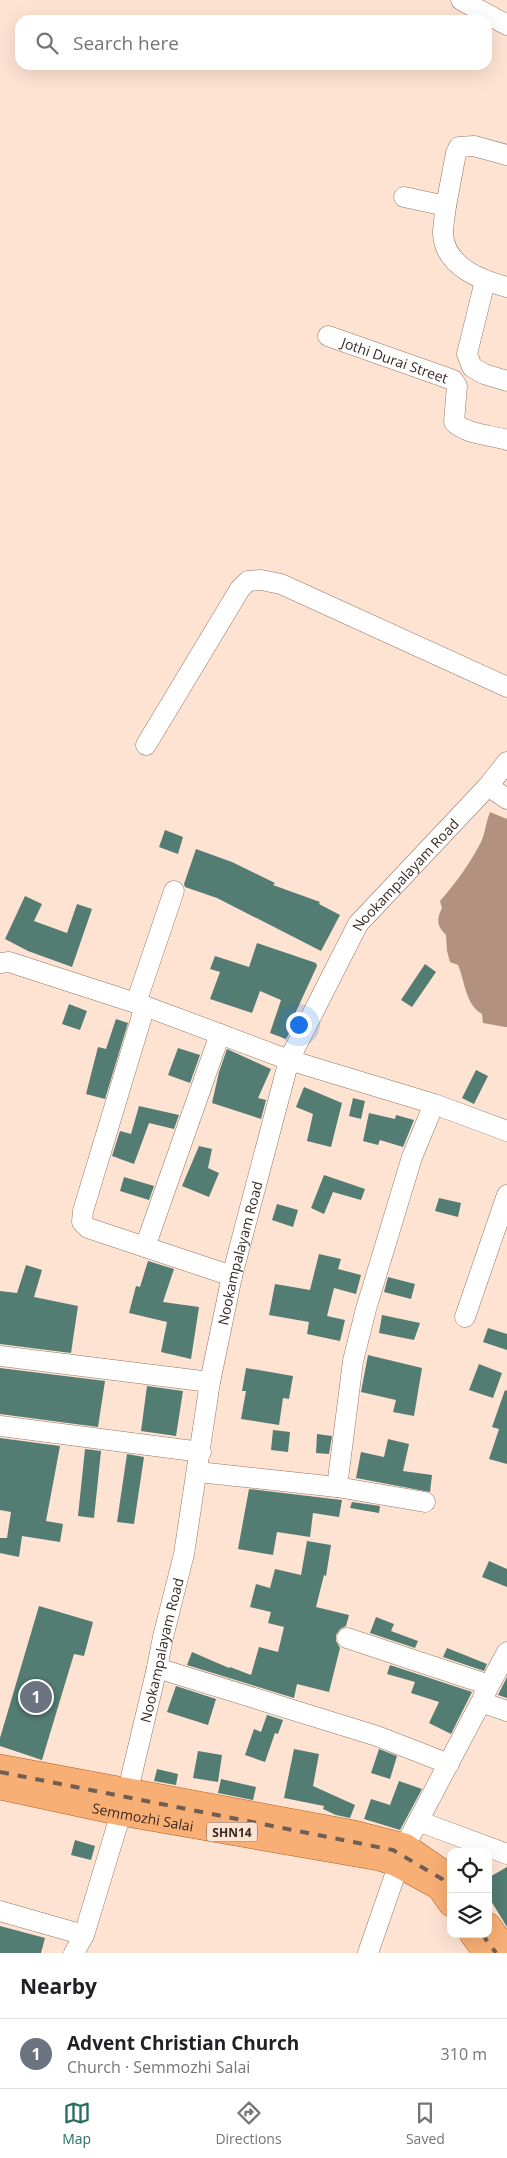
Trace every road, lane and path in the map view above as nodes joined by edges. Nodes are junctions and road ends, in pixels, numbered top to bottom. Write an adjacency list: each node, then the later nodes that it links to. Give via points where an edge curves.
1 (461, 0): 2 (street)
2 (490, 15)
3 (492, 16): 4 (street)
4 (507, 24)
5 (507, 155): 7 (street, via 474,146 459,147)
6 (404, 197): 7 (street)
7 (446, 206): 8 (street, via 443,234 447,250 454,261)
8 (485, 281): 9 (street); 11 (street, via 467,354 472,367)
9 (507, 287)
10 (328, 336): 12 (street, Jothi Durai Street, via 453,380 457,386 454,422 466,429)
11 (507, 381)
12 (507, 440)
13 (507, 687): 14 (street, via 281,584 248,581 240,589)
14 (146, 745)
15 (507, 762): 16 (street, Nookampalayam Road)
16 (488, 786): 17 (street); 22 (street, Nookampalayam Road, via 358,924)
17 (507, 799)
18 (174, 891): 20 (street)
19 (0, 963): 20 (street, via 9,962)
20 (140, 1004): 21 (street); 26 (street, via 82,1222 88,1228)
21 (220, 1034): 22 (street); 26 (street)
22 (289, 1060): 23 (street); 27 (street, Nookampalayam Road)
23 (434, 1104): 24 (street); 34 (street, via 412,1157 366,1309 353,1361)
24 (507, 1131)
25 (507, 1195): 28 (street)
26 (145, 1247): 27 (street)
27 (232, 1276): 30 (street, Nookampalayam Road)
28 (465, 1316)
29 (0, 1356): 30 (street)
30 (210, 1382): 32 (street, Nookampalayam Road)
31 (0, 1426): 32 (street)
32 (201, 1452): 33 (street, Nookampalayam Road)
33 (198, 1472): 34 (street); 38 (street, Nookampalayam Road, via 184,1554)
34 (337, 1488): 35 (street)
35 (426, 1502)
36 (348, 1638): 39 (street)
37 (507, 1652): 39 (street)
38 (157, 1668): 41 (street, via 377,1736); 44 (street, Nookampalayam Road)
39 (485, 1694): 40 (street); 41 (street)
40 (507, 1711)
41 (449, 1764): 45 (street)
42 (0, 1767): 44 (main road, Semmozhi Salai / SHN14)
43 (0, 1787): 44 (main road, Semmozhi Salai / SHN14)
44 (125, 1801): 47 (main road, Semmozhi Salai / SHN14, via 380,1858); 52 (street, Nookampalayam Road)
45 (418, 1821): 46 (street); 47 (street)
46 (507, 1854)
47 (401, 1855): 48 (main road, Semmozhi Salai / SHN14); 49 (main road, Semmozhi Salai / SHN14, via 439,1887); 56 (street)
48 (447, 1876)
49 (447, 1898)
50 (0, 1911): 52 (street)
51 (492, 1930): 54 (main road)
52 (84, 1935): 55 (street, Nookampalayam Road)
53 (475, 1938): 57 (main road)
54 (507, 1951)
55 (74, 1953)
56 (368, 1953)
57 (486, 1953)

